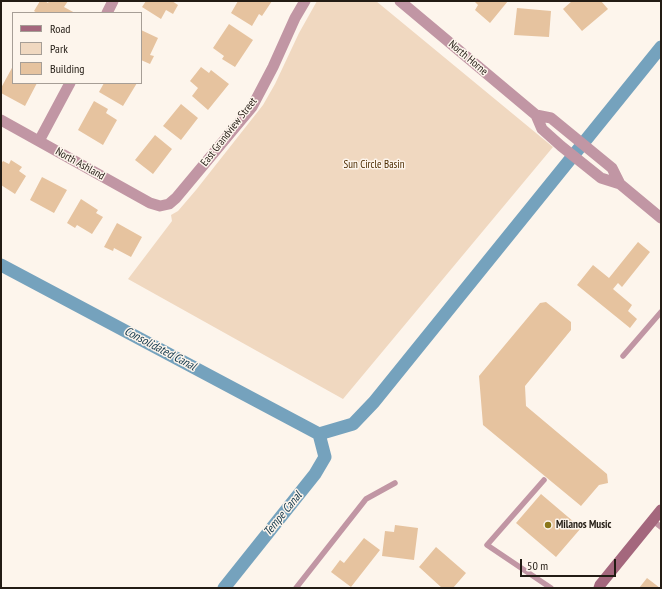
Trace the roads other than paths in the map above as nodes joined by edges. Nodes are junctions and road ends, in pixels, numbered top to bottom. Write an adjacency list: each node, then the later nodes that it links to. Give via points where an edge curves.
1 (114, 1): 4 (street)
2 (305, 1): 10 (street, East Grandview Street, via 252,107 176,198 169,204)
3 (400, 1): 6 (street, North Horne)
4 (108, 12)
5 (69, 84): 8 (street)
6 (536, 115): 9 (street, North Horne, via 542,129 561,146 601,178); 9 (street, North Horne, via 551,118 571,134 612,168)
7 (1, 120): 8 (street, North Ashland)
8 (39, 141): 10 (street, North Ashland, via 150,203)
9 (620, 184): 11 (street, North Horne)
10 (160, 206)
11 (661, 218)
12 (661, 312): 13 (lane)
13 (623, 356)
14 (544, 480): 20 (lane, via 487,545)
15 (394, 483): 19 (lane, via 366,499)
16 (661, 510): 17 (main road)
17 (657, 524): 18 (main road)
18 (598, 587)
19 (296, 588)
20 (551, 588)

